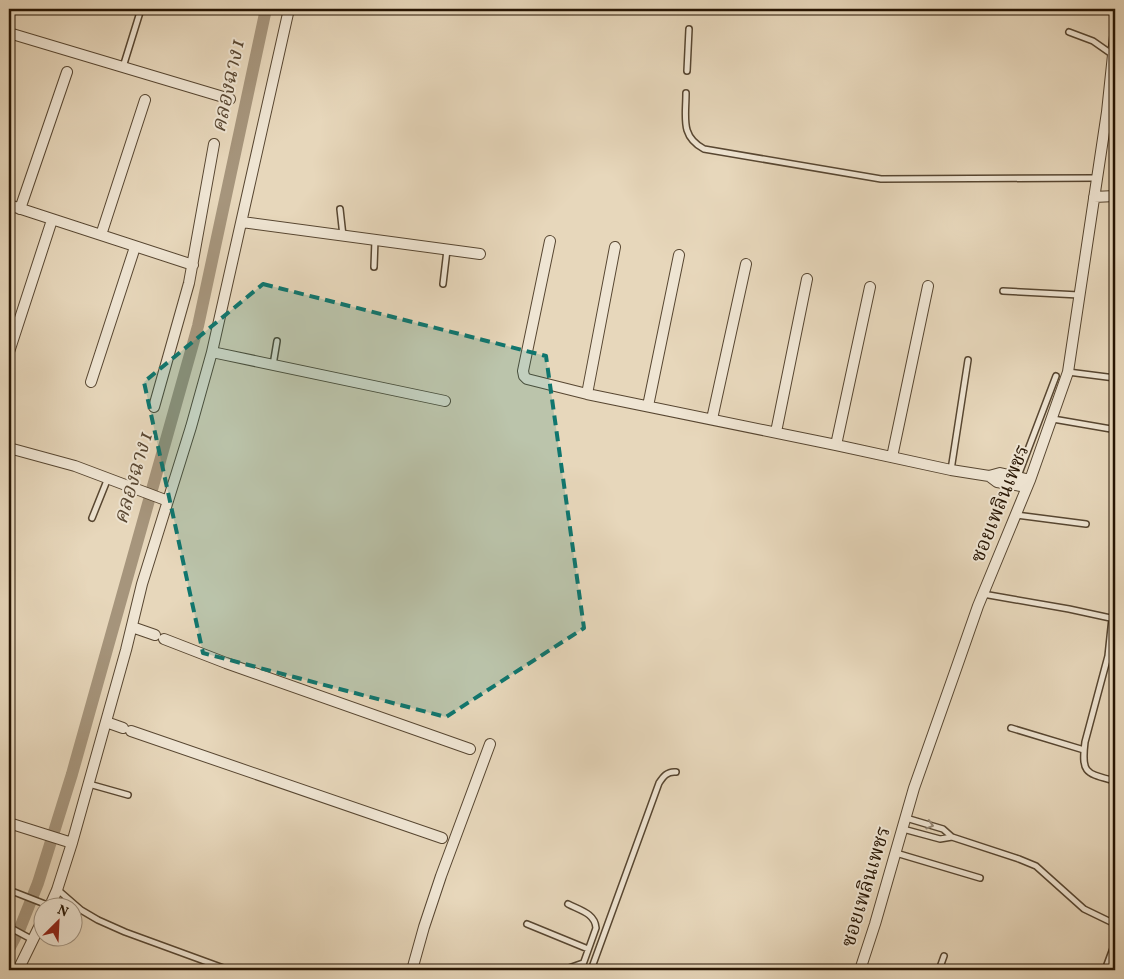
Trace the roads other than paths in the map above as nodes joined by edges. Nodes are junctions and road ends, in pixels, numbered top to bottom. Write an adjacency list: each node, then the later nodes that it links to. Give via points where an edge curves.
1 (141, 9): 8 (lane)
2 (288, 9): 22 (street)
3 (689, 29): 9 (lane)
4 (1069, 32): 7 (lane)
5 (9, 33): 8 (street)
6 (1115, 36): 7 (street, ซอยเพลินเพชร)
7 (1113, 55): 15 (street, ซอยเพลินเพชร)
8 (123, 67): 12 (street)
9 (687, 71)
10 (66, 72): 19 (street)
11 (686, 93): 15 (lane, via 686,129 690,139 704,149 881,180)
12 (230, 99)
13 (145, 100): 23 (street)
14 (214, 144): 33 (street)
15 (1097, 178): 17 (street, ซอยเพลินเพชร)
16 (1115, 196): 17 (street)
17 (1094, 197): 40 (street, ซอยเพลินเพชร)
18 (9, 205): 19 (street)
19 (20, 208): 21 (street)
20 (340, 209): 24 (lane)
21 (52, 220): 23 (street); 42 (street)
22 (242, 222): 24 (street); 43 (street)
23 (101, 235): 27 (street)
24 (343, 236): 25 (street)
25 (375, 240): 29 (street); 34 (lane)
26 (550, 241): 50 (street, via 523,372 527,379)
27 (135, 247): 33 (street); 49 (street)
28 (615, 247): 50 (street)
29 (446, 250): 30 (street); 36 (lane)
30 (480, 254)
31 (679, 255): 52 (street)
32 (746, 264): 54 (street)
33 (193, 265): 53 (street)
34 (374, 267)
35 (807, 278): 57 (street)
36 (444, 284)
37 (928, 286): 60 (street)
38 (870, 287): 58 (street)
39 (1003, 291): 40 (lane)
40 (1079, 295): 46 (street, ซอยเพลินเพชร)
41 (277, 341): 45 (lane)
42 (9, 352)
43 (212, 352): 45 (street); 66 (street)
44 (968, 360): 61 (lane)
45 (273, 366): 51 (street)
46 (1068, 372): 48 (lane); 55 (street, ซอยเพลินเพชร)
47 (1056, 376): 63 (lane)
48 (1115, 378)
49 (92, 382)
50 (587, 394): 52 (street)
51 (445, 401)
52 (648, 406): 54 (street)
53 (154, 407)
54 (712, 419): 57 (street)
55 (1053, 419): 56 (lane); 65 (street, ซอยเพลินเพชร)
56 (1111, 429)
57 (776, 432): 58 (street)
58 (836, 445): 60 (street)
59 (9, 448): 64 (street)
60 (892, 457): 61 (street)
61 (951, 470): 62 (street)
62 (989, 476): 63 (street, via 1000,473); 65 (street, via 997,482)
63 (1018, 476): 65 (street)
64 (108, 478): 66 (street); 68 (lane)
65 (1029, 483): 67 (street, ซอยเพลินเพชร)
66 (166, 500): 72 (street)
67 (1016, 515): 69 (lane); 70 (street, ซอยเพลินเพชร)
68 (92, 518)
69 (1086, 524)
70 (983, 594): 71 (lane); 82 (street, ซอยเพลินเพชร)
71 (1114, 618): 77 (lane, via 1108,656)
72 (132, 627): 73 (street); 76 (street)
73 (106, 722): 80 (street); 85 (street)
74 (1010, 728): 77 (lane)
75 (490, 744): 105 (street, via 438,885)
76 (470, 749)
77 (1084, 750): 79 (lane, via 1087,770)
78 (676, 772): 108 (lane, via 664,775 659,783)
79 (1115, 781)
80 (88, 784): 81 (lane); 87 (street)
81 (128, 795)
82 (906, 818): 84 (street, ซอยเพลินเพชร); 86 (lane, one-way to 86, via 943,829)
83 (9, 823): 87 (street)
84 (903, 829): 86 (lane, via 940,839); 88 (street, ซอยเพลินเพชร)
85 (442, 838)
86 (952, 838): 96 (lane, via 1036,866 1084,909)
87 (69, 842): 91 (street)
88 (896, 853): 89 (lane); 109 (street, ซอยเพลินเพชร)
89 (980, 878)
90 (9, 890): 93 (lane)
91 (57, 890): 92 (street); 104 (lane, via 98,920)
92 (54, 896)
93 (32, 899)
94 (568, 904): 100 (lane, via 596,920)
95 (527, 924): 100 (lane)
96 (1115, 924)
97 (11, 928): 98 (lane)
98 (31, 939): 103 (street)
99 (1115, 943): 111 (lane)
100 (588, 949): 102 (lane)
101 (944, 956): 110 (lane)
102 (583, 964): 106 (lane); 107 (lane)
103 (21, 969)
104 (229, 970)
105 (412, 970)
106 (563, 970)
107 (581, 970)
108 (591, 970)
109 (860, 970)
110 (938, 970)
111 (1105, 970)

